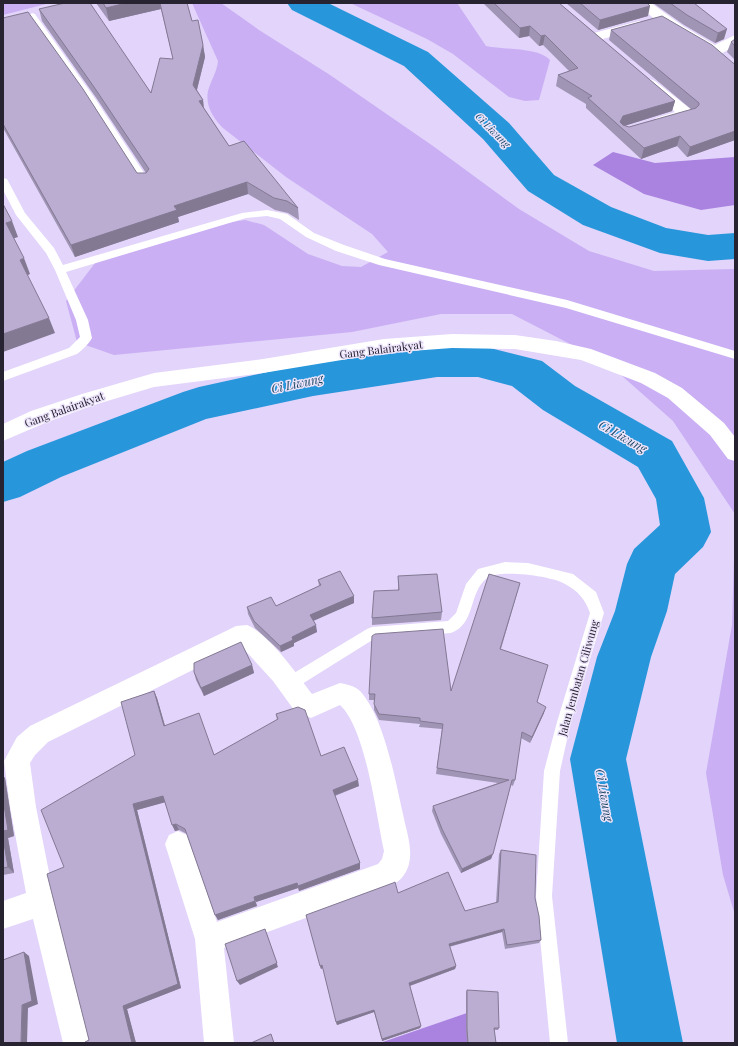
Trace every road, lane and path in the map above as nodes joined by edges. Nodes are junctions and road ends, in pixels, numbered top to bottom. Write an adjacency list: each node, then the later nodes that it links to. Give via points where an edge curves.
1 (642, 3): 3 (street)
2 (32, 16): 11 (lane)
3 (662, 19): 4 (street); 6 (street)
4 (595, 37)
5 (734, 41): 6 (street)
6 (715, 50): 7 (street)
7 (726, 62)
8 (638, 74): 9 (street, via 687,114)
9 (649, 125)
10 (3, 181): 12 (lane, via 21,215 50,251)
11 (145, 182)
12 (60, 270): 13 (lane, via 246,215 267,213 283,216 316,237 383,262 567,304); 14 (lane, via 82,320 86,338 73,351)
13 (735, 355)
14 (3, 378)
15 (3, 433): 16 (street, Gang Balairakyat, via 38,417 154,380 264,366 384,346 452,341 515,342 584,354 648,378 675,393 717,429)
16 (735, 453)
17 (289, 684): 19 (street, via 247,636 236,637 39,734 26,746 17,761); 21 (street, via 307,705 339,694 350,698 362,714 379,770 396,851 395,865 387,874); 24 (lane, Jalan Jembatan Ciliwung, via 372,633 451,627 462,616 471,588 483,573 505,568 528,569 568,578 591,596 597,613 552,771 544,896)
18 (178, 844): 21 (street)
19 (41, 902): 20 (street); 22 (street, via 50,927)
20 (3, 915)
21 (209, 939): 23 (street)
22 (78, 1043)
23 (219, 1043)
24 (559, 1043)

